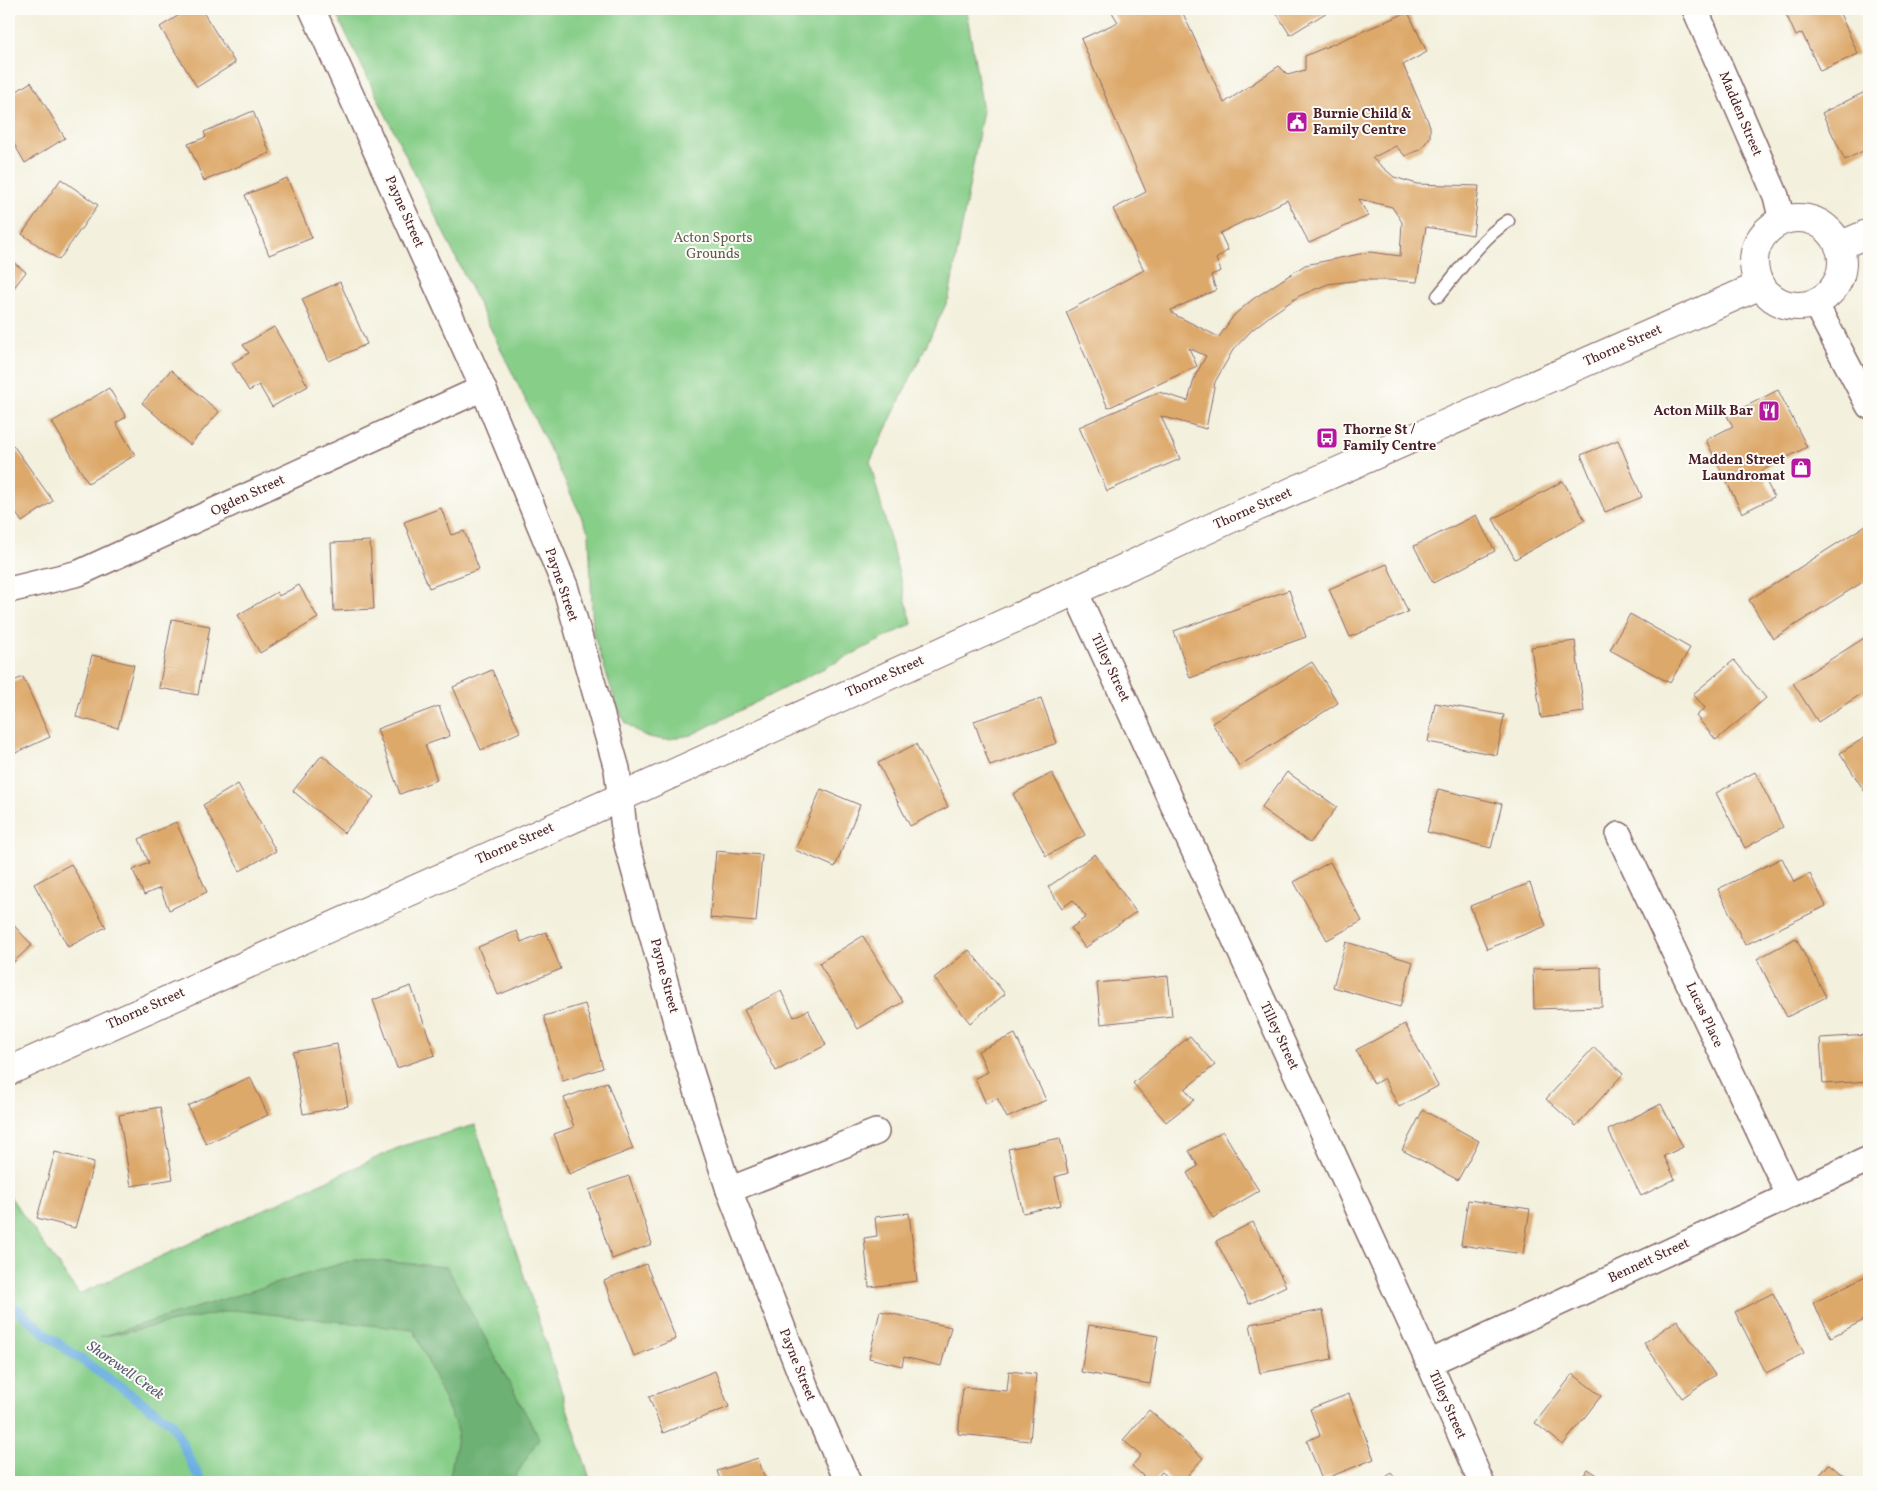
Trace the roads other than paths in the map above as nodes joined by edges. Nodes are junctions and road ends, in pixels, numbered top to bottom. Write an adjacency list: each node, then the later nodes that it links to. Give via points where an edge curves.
1 (312, 9): 10 (street, Payne Street)
2 (1695, 9): 4 (street, Madden Street, via 1776,196)
3 (1508, 221): 8 (lane, via 1487,238)
4 (1782, 221): 6 (street, via 1809,219 1821,224); 7 (street, via 1760,239 1755,253 1756,275)
5 (1869, 233): 6 (street)
6 (1839, 246): 9 (street, via 1841,273 1831,291)
7 (1761, 285): 9 (street, via 1779,302 1803,306); 13 (street, Thorne Street, via 1234,517)
8 (1438, 296)
9 (1815, 303): 11 (street)
10 (483, 388): 12 (street, Ogden Street, via 79,573); 14 (street, Payne Street, via 565,586 617,770)
11 (1869, 406)
12 (9, 590)
13 (1075, 591): 14 (street, Thorne Street); 21 (street, Tilley Street)
14 (619, 798): 16 (street, Thorne Street); 19 (street, Payne Street, via 625,837 684,1050)
15 (1619, 835): 20 (street, Lucas Place)
16 (9, 1071)
17 (876, 1132): 19 (street)
18 (1869, 1159): 20 (street, Bennett Street)
19 (729, 1190): 22 (street, Payne Street, via 806,1388)
20 (1788, 1195): 21 (street, Bennett Street)
21 (1428, 1363): 23 (street, Tilley Street)
22 (848, 1482)
23 (1481, 1482)

